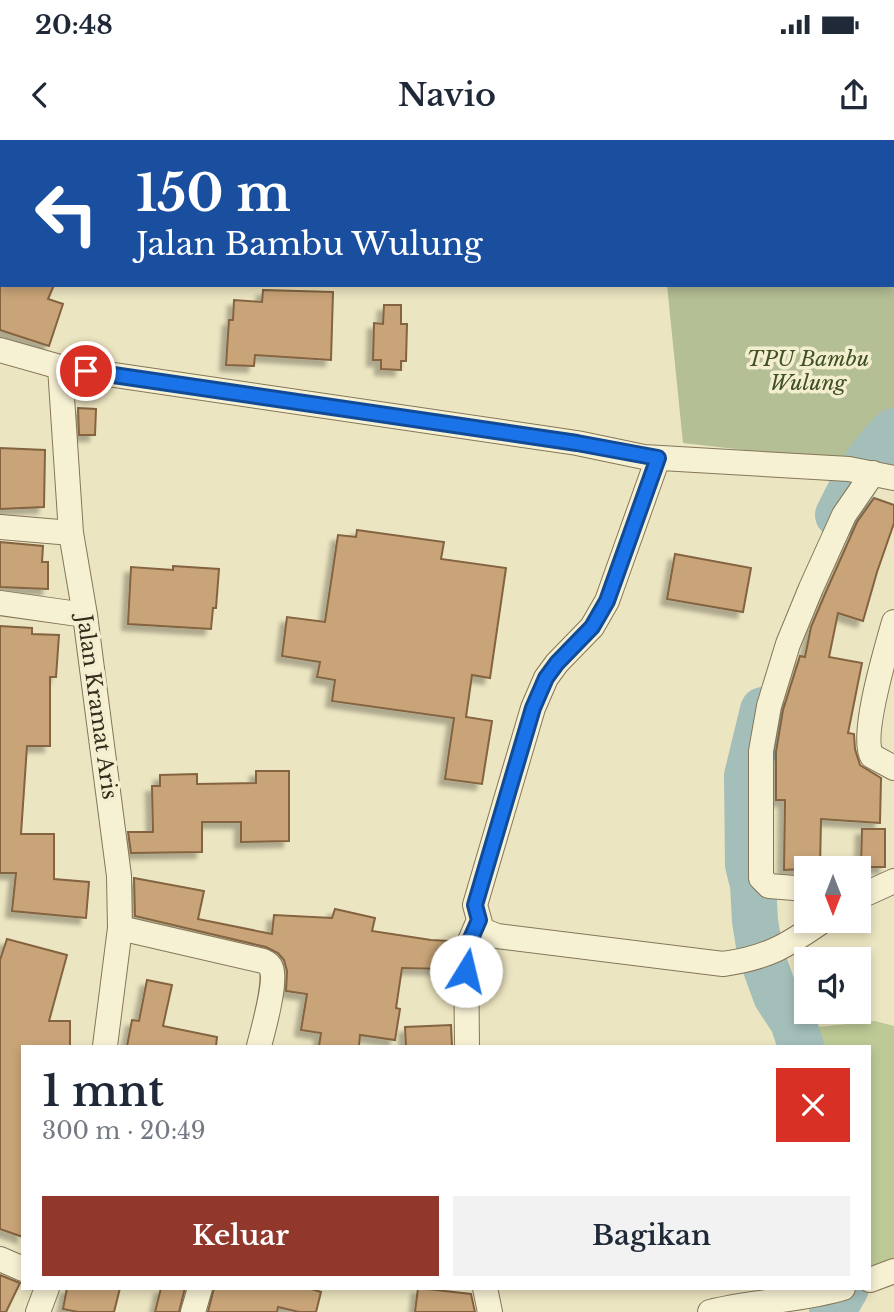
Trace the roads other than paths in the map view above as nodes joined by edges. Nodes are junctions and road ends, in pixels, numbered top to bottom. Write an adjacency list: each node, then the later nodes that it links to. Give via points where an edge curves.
1 (0, 350): 2 (street)
2 (60, 367): 3 (street); 6 (street, Jalan Kramat Aris)
3 (658, 458): 4 (street); 14 (street, via 607,601 592,627 546,678 533,708 475,905)
4 (878, 474): 12 (street, via 844,515 806,599 769,706 761,751 761,878 769,886)
5 (0, 527): 6 (street)
6 (71, 533): 8 (street, Jalan Kramat Aris)
7 (0, 603): 8 (street)
8 (85, 615): 15 (street, Jalan Kramat Aris, via 119,876)
9 (894, 622): 10 (street, via 868,744 872,756)
10 (894, 768)
11 (894, 881): 13 (street)
12 (794, 888)
13 (872, 890)
14 (479, 920): 16 (street, via 482,930 497,936 708,964 753,959 783,948); 19 (street, via 466,950)
15 (120, 928): 17 (street, Jalan Kramat Aris); 18 (street, via 269,964 273,971 270,998)
16 (805, 933)
17 (105, 1045)
18 (259, 1045)
19 (467, 1045)
20 (0, 1259): 21 (street)
21 (21, 1268)
22 (894, 1271): 23 (street)
23 (871, 1280)
24 (46, 1290): 28 (street)
25 (199, 1290): 29 (street)
26 (485, 1290): 30 (street)
27 (834, 1290): 31 (street)
28 (38, 1312)
29 (193, 1312)
30 (490, 1312)
31 (709, 1312)

